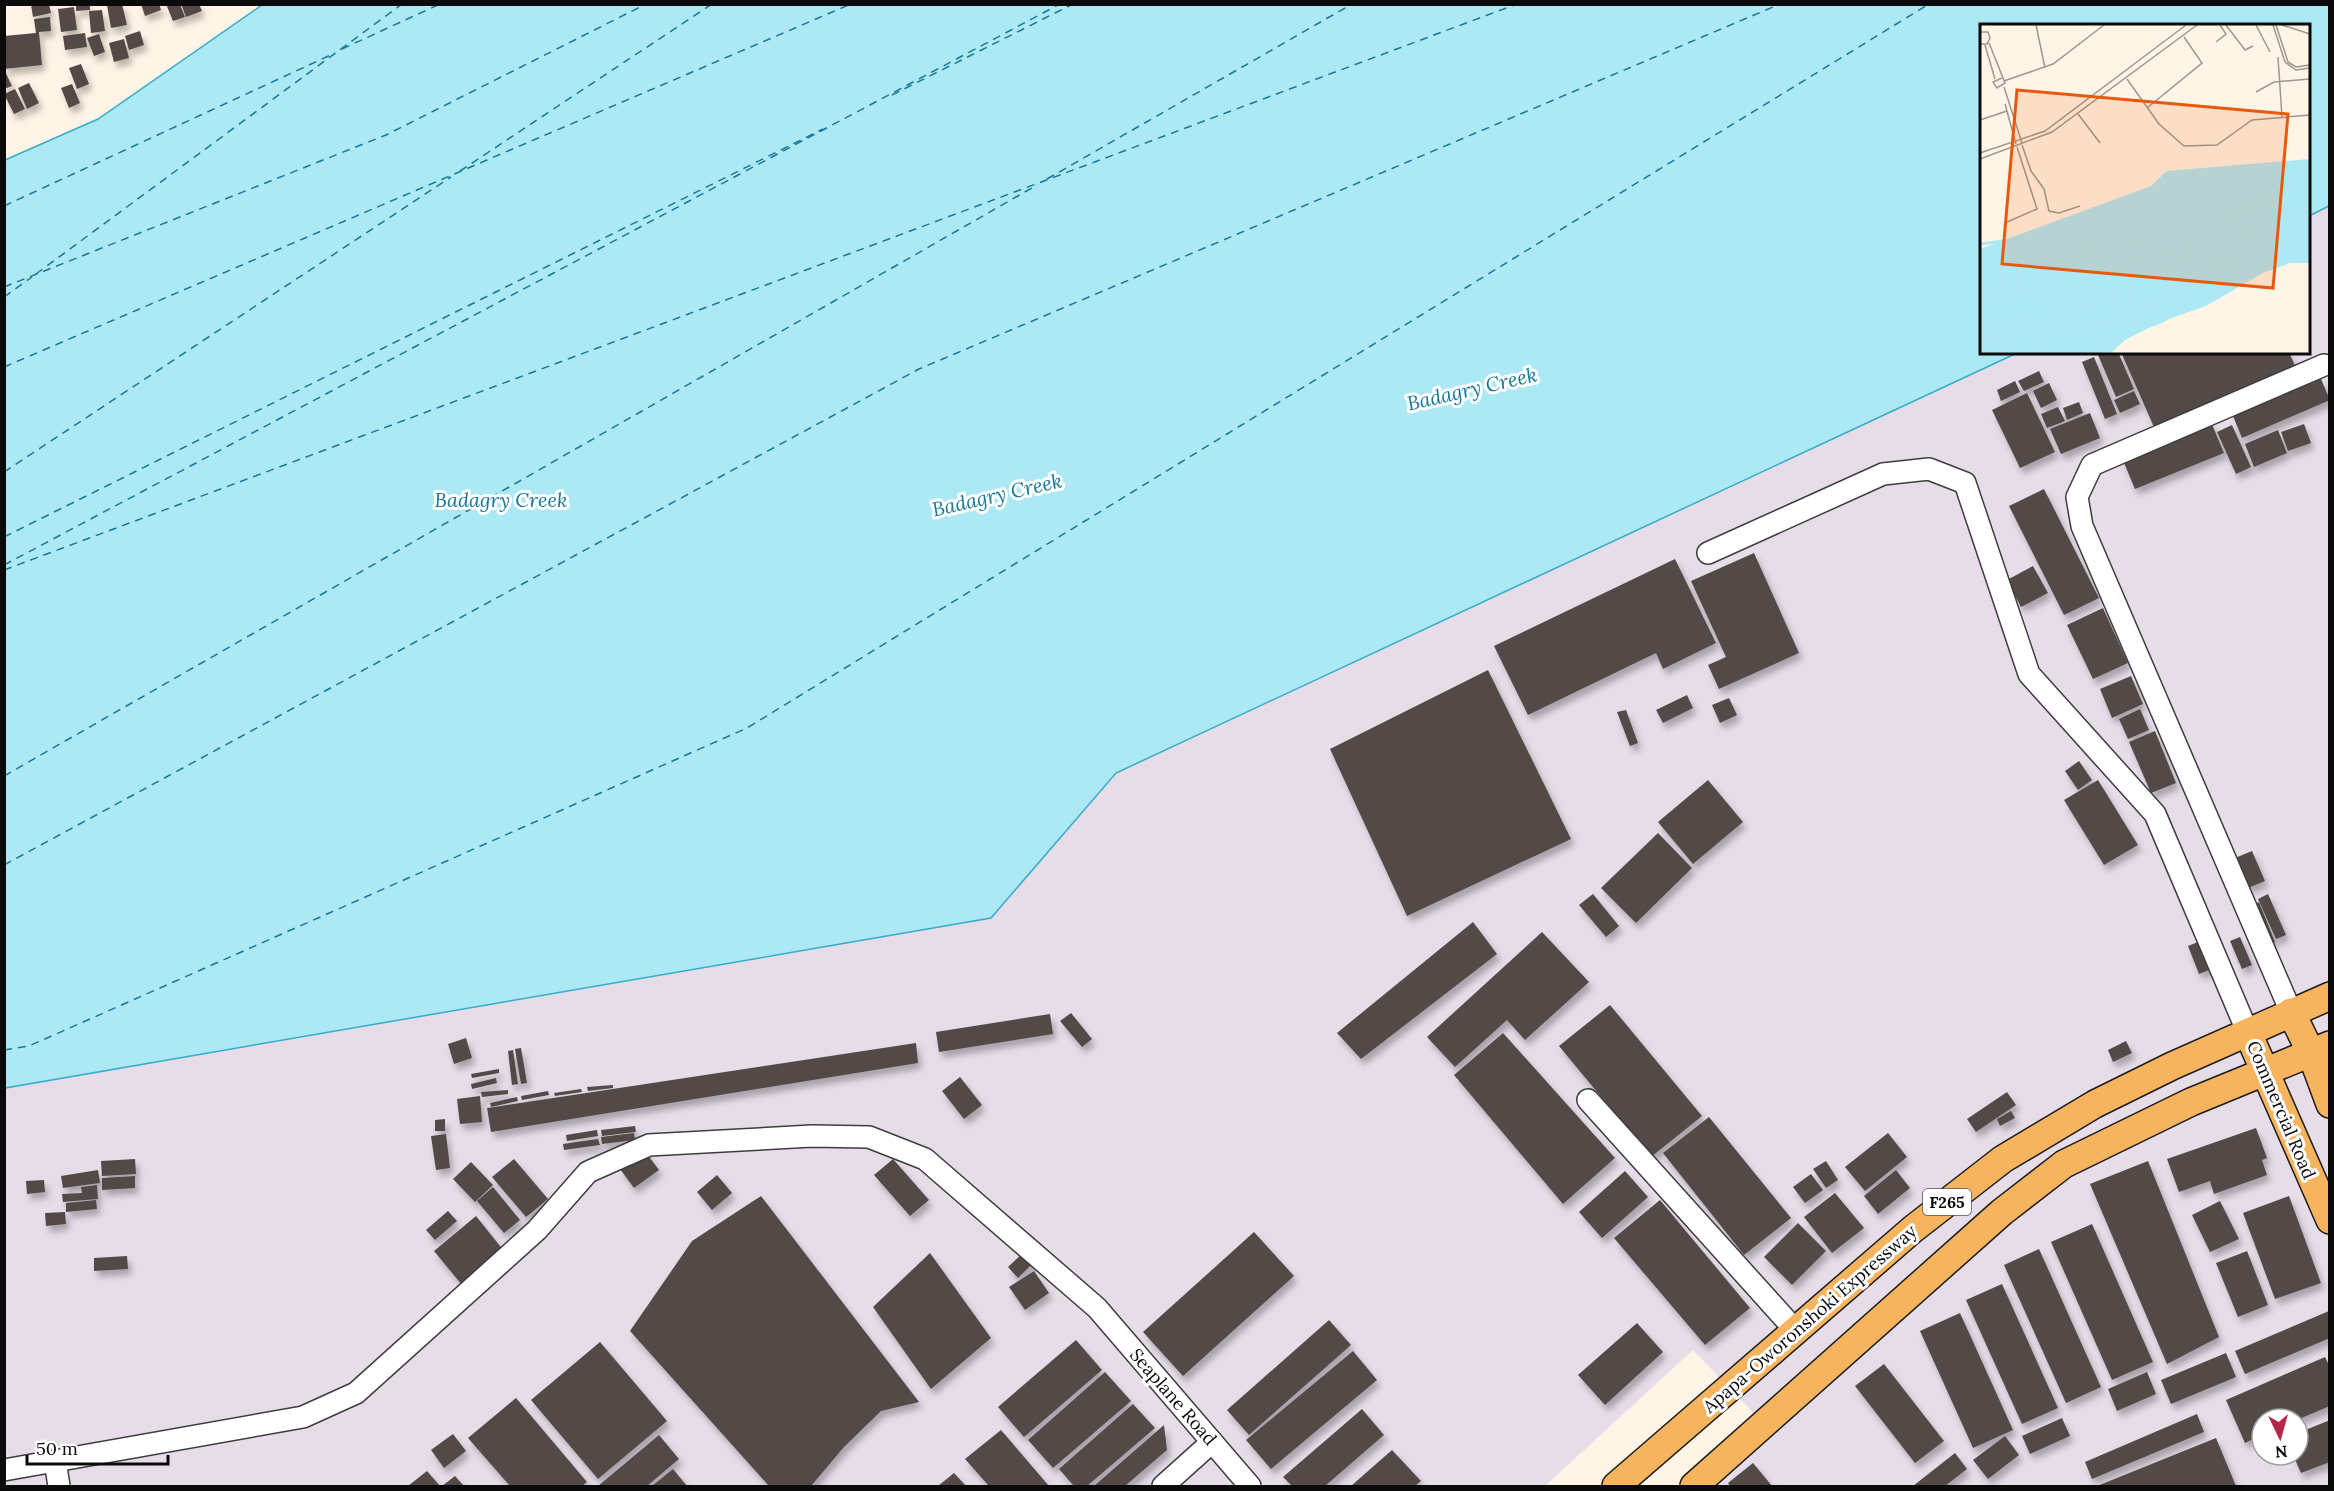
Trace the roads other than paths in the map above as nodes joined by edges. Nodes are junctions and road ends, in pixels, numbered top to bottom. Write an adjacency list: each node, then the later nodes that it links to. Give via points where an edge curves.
1 (2324, 364): 4 (street, via 2092,465 2077,497 2082,526)
2 (1708, 553): 5 (street, via 1883,474 1929,469 1965,483 2029,674 2155,814)
3 (2330, 996): 4 (main road, Apapa-Oworonshoki Expressway / F265)
4 (2291, 1012): 5 (main road, Apapa-Oworonshoki Expressway / F265); 6 (main road)
5 (2248, 1033): 7 (main road, Commercial Road); 11 (main road, Apapa-Oworonshoki Expressway / F265, via 2096,1104 2003,1159 1913,1229)
6 (2320, 1049): 7 (main road, F265); 9 (main road)
7 (2263, 1072): 10 (main road, Commercial Road); 19 (main road, F265, via 2064,1164 2002,1212)
8 (1588, 1100): 11 (street)
9 (2330, 1104)
10 (2330, 1220)
11 (1797, 1331): 18 (main road, Apapa-Oworonshoki Expressway / F265)
12 (1212, 1442): 13 (street, Seaplane Road, via 1096,1308 925,1159 869,1137 812,1136 649,1146 588,1172 537,1230 356,1393 303,1417); 16 (street); 17 (street, Seaplane Road)
13 (55, 1461): 14 (street, Seaplane Road); 15 (street)
14 (4, 1470)
15 (60, 1486)
16 (1163, 1486)
17 (1250, 1486)
18 (1616, 1486)
19 (1694, 1486)

